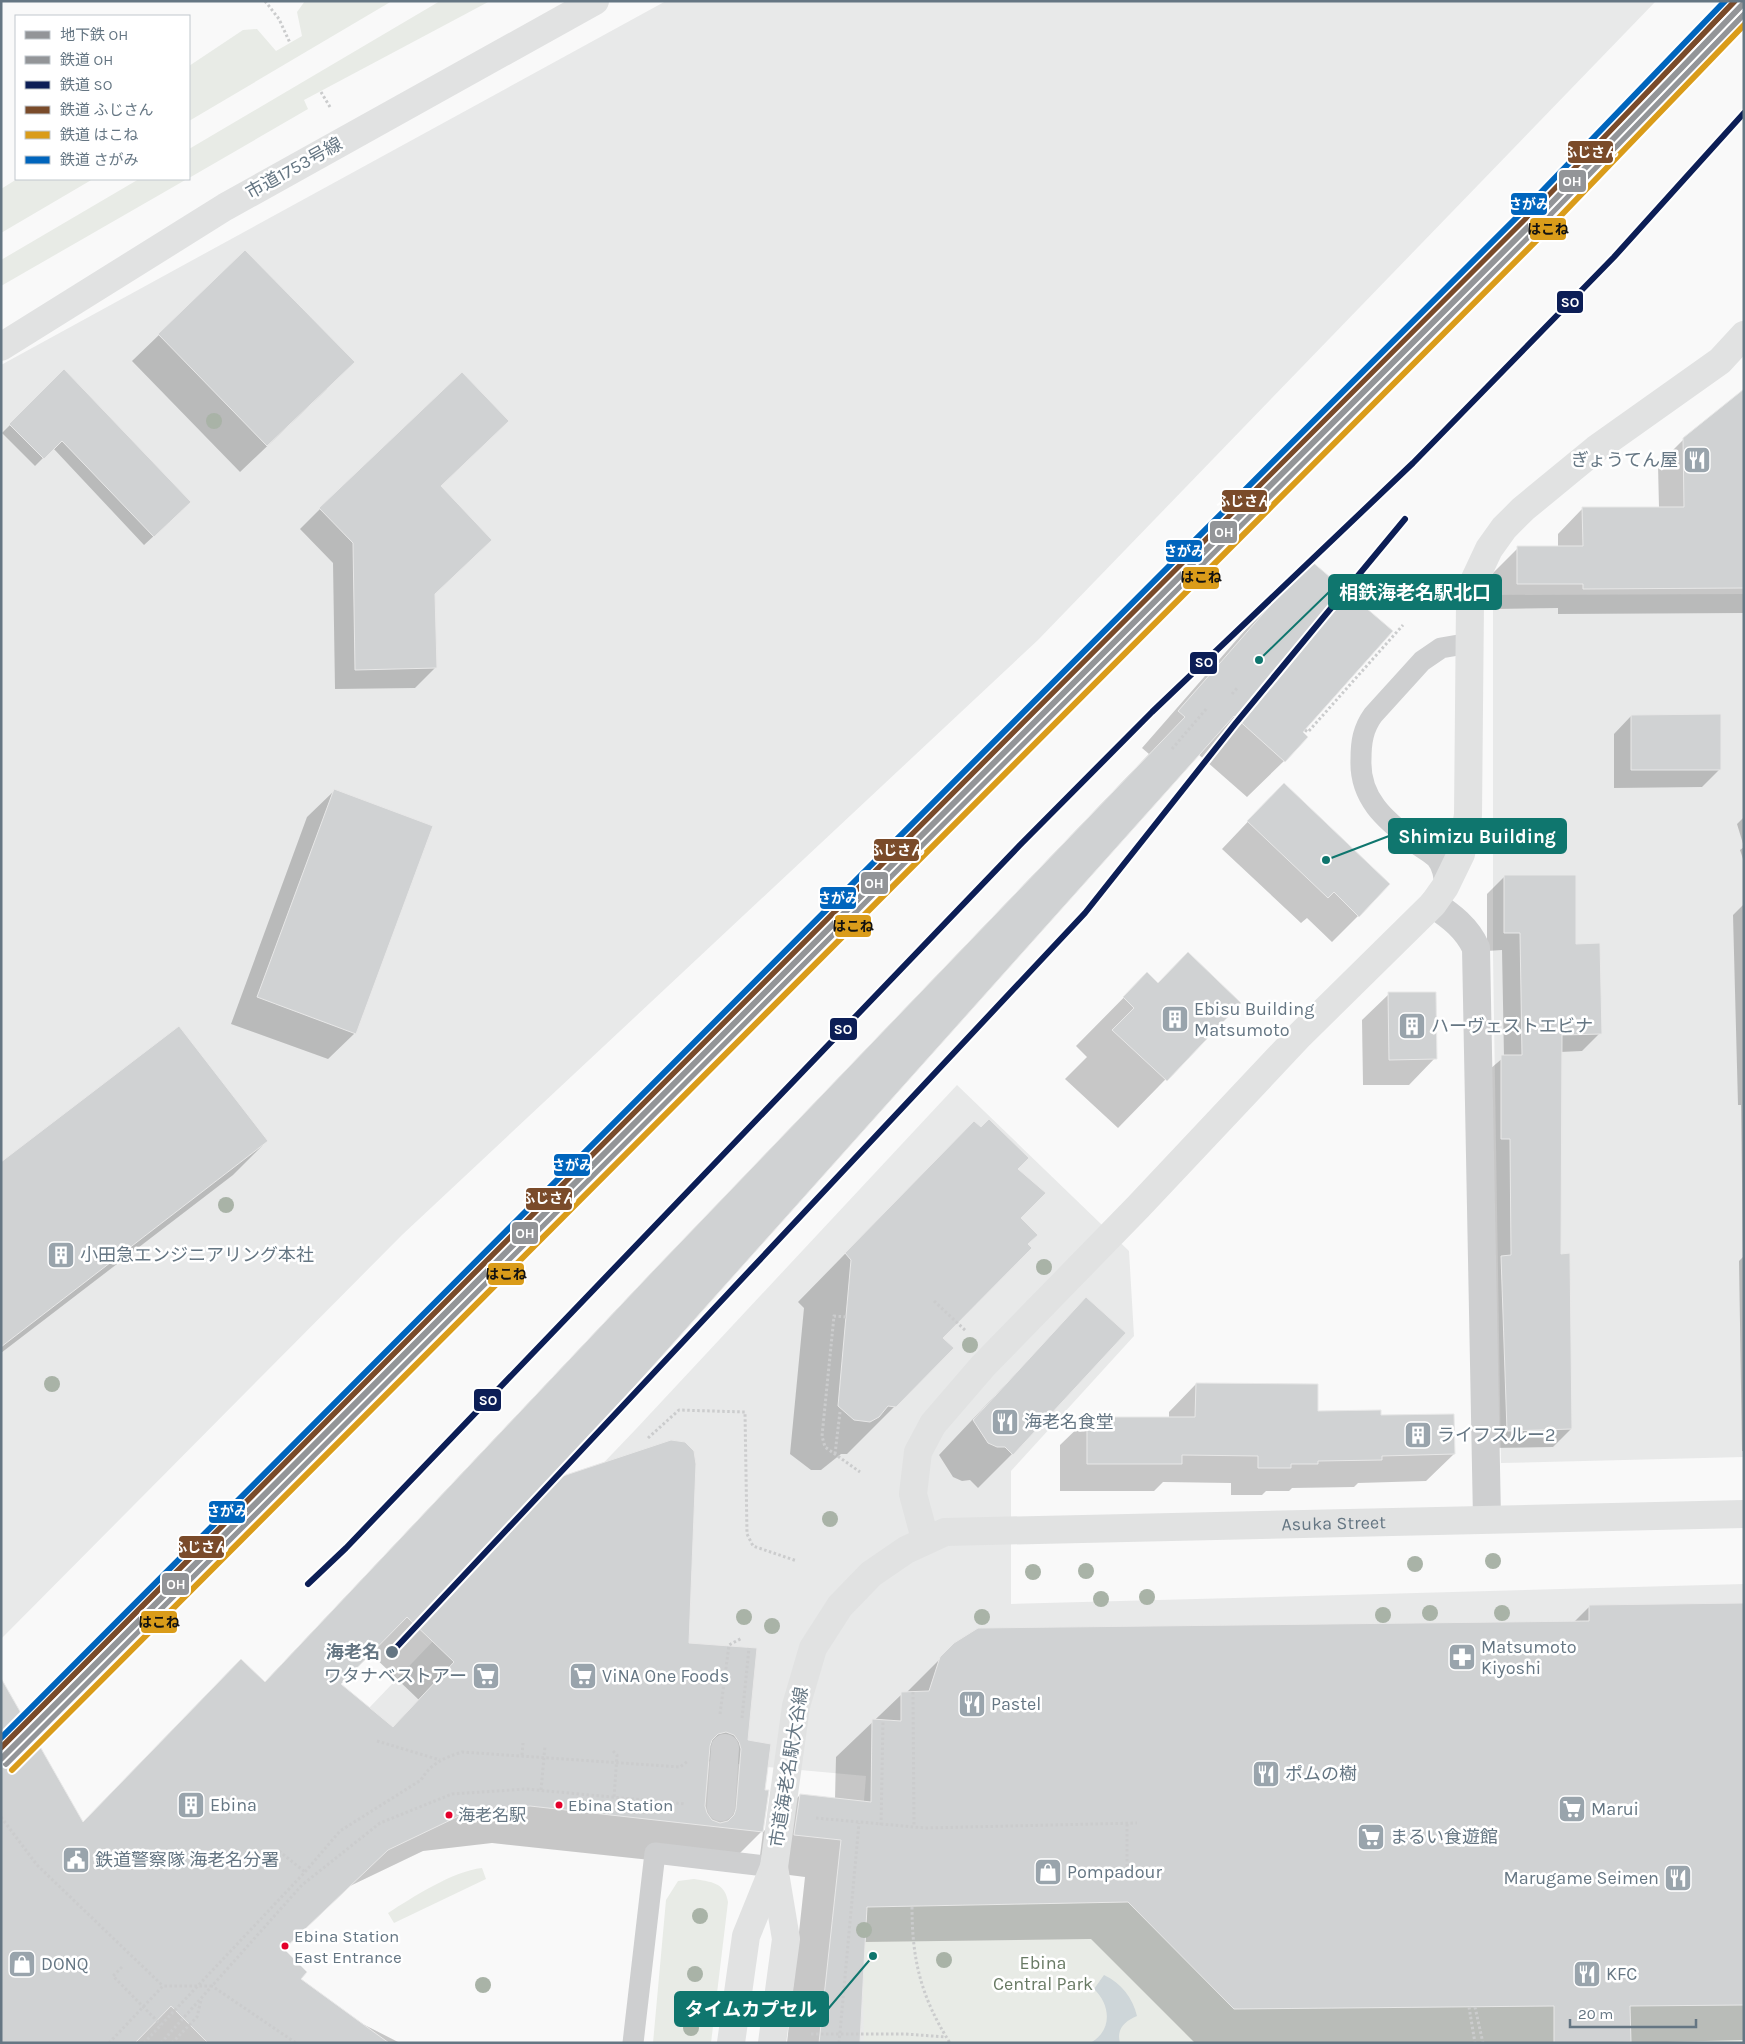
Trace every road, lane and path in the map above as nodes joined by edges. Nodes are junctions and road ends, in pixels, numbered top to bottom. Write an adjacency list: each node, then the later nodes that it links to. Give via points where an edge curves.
1 (265, 1): 3 (path)
2 (595, 1): 7 (street, 市道1753号線, via 225,207)
3 (290, 43)
4 (321, 92): 5 (path)
5 (332, 110)
6 (1744, 334): 9 (street, via 1720,361 1596,449 1504,528 1489,548 1474,581 1470,602)
7 (1, 347)
8 (1404, 625): 13 (path)
9 (1470, 643): 15 (street, via 1468,814 1461,854); 15 (lane, via 1441,648 1422,660 1373,715 1366,725 1362,743 1362,782 1370,801 1382,817 1437,859 1443,871)
10 (1238, 687): 11 (path)
11 (1232, 694)
12 (1207, 708): 14 (path)
13 (1306, 731)
14 (1172, 749)
15 (1439, 896): 24 (street, via 1476,948); 25 (street, via 1300,1035 983,1366 933,1424 918,1452 913,1494)
16 (934, 1301): 18 (path)
17 (846, 1317): 21 (path, via 834,1316 822,1436 825,1447)
18 (963, 1328)
19 (840, 1412): 21 (path)
20 (648, 1438): 26 (path, via 679,1410 745,1412 747,1534 753,1546)
21 (835, 1454): 22 (path)
22 (860, 1472)
23 (1744, 1514): 24 (street, Asuka Street)
24 (1487, 1519): 25 (street, Asuka Street, via 945,1532)
25 (925, 1539): 52 (street, 市道海老名駅大谷線, via 871,1574 840,1606 814,1648 796,1706)
26 (798, 1561)
27 (742, 1638): 30 (path, via 729,1645)
28 (749, 1648): 31 (path)
29 (913, 1692): 50 (path)
30 (719, 1719)
31 (741, 1720)
32 (883, 1720): 49 (path)
33 (377, 1741): 40 (path)
34 (523, 1744): 38 (path)
35 (545, 1746): 41 (path)
36 (725, 1748): 43 (street)
37 (613, 1751): 42 (path, via 617,1755)
38 (522, 1755): 39 (path, via 680,1767); 40 (path, via 462,1752)
39 (695, 1755)
40 (440, 1760): 53 (path, via 427,1769 421,1780 340,1831)
41 (541, 1790): 42 (path); 58 (path, via 452,1794 380,1823 302,1885)
42 (614, 1798): 43 (path)
43 (721, 1807)
44 (1, 1817): 57 (path, via 37,1865)
45 (810, 1818): 46 (path)
46 (859, 1823): 49 (path); 73 (path)
47 (1136, 1823): 48 (path)
48 (1127, 1824): 50 (path); 54 (path)
49 (881, 1825): 50 (path)
50 (914, 1828)
51 (278, 1851): 53 (path)
52 (774, 1867): 70 (lane, via 655,1853); 71 (street, 市道海老名駅大谷線, via 746,1936); 72 (street, 市道海老名駅大谷線, via 786,1939)
53 (305, 1872): 62 (path)
54 (1127, 1872)
55 (912, 1907): 64 (path, via 916,1966 922,1989)
56 (122, 1967): 62 (path, via 113,1976)
57 (163, 1986): 58 (path); 65 (path)
58 (212, 1986): 59 (path); 69 (path)
59 (201, 1999): 67 (path); 68 (path, via 197,2017)
60 (1469, 2007): 75 (path)
61 (1475, 2007): 76 (path)
62 (161, 2025): 66 (path)
63 (811, 2034): 64 (path)
64 (946, 2037): 74 (path)
65 (109, 2043)
66 (144, 2043)
67 (160, 2043)
68 (172, 2043)
69 (296, 2043)
70 (633, 2043)
71 (732, 2043)
72 (772, 2043)
73 (839, 2043)
74 (950, 2043)
75 (1475, 2043)
76 (1483, 2043)

